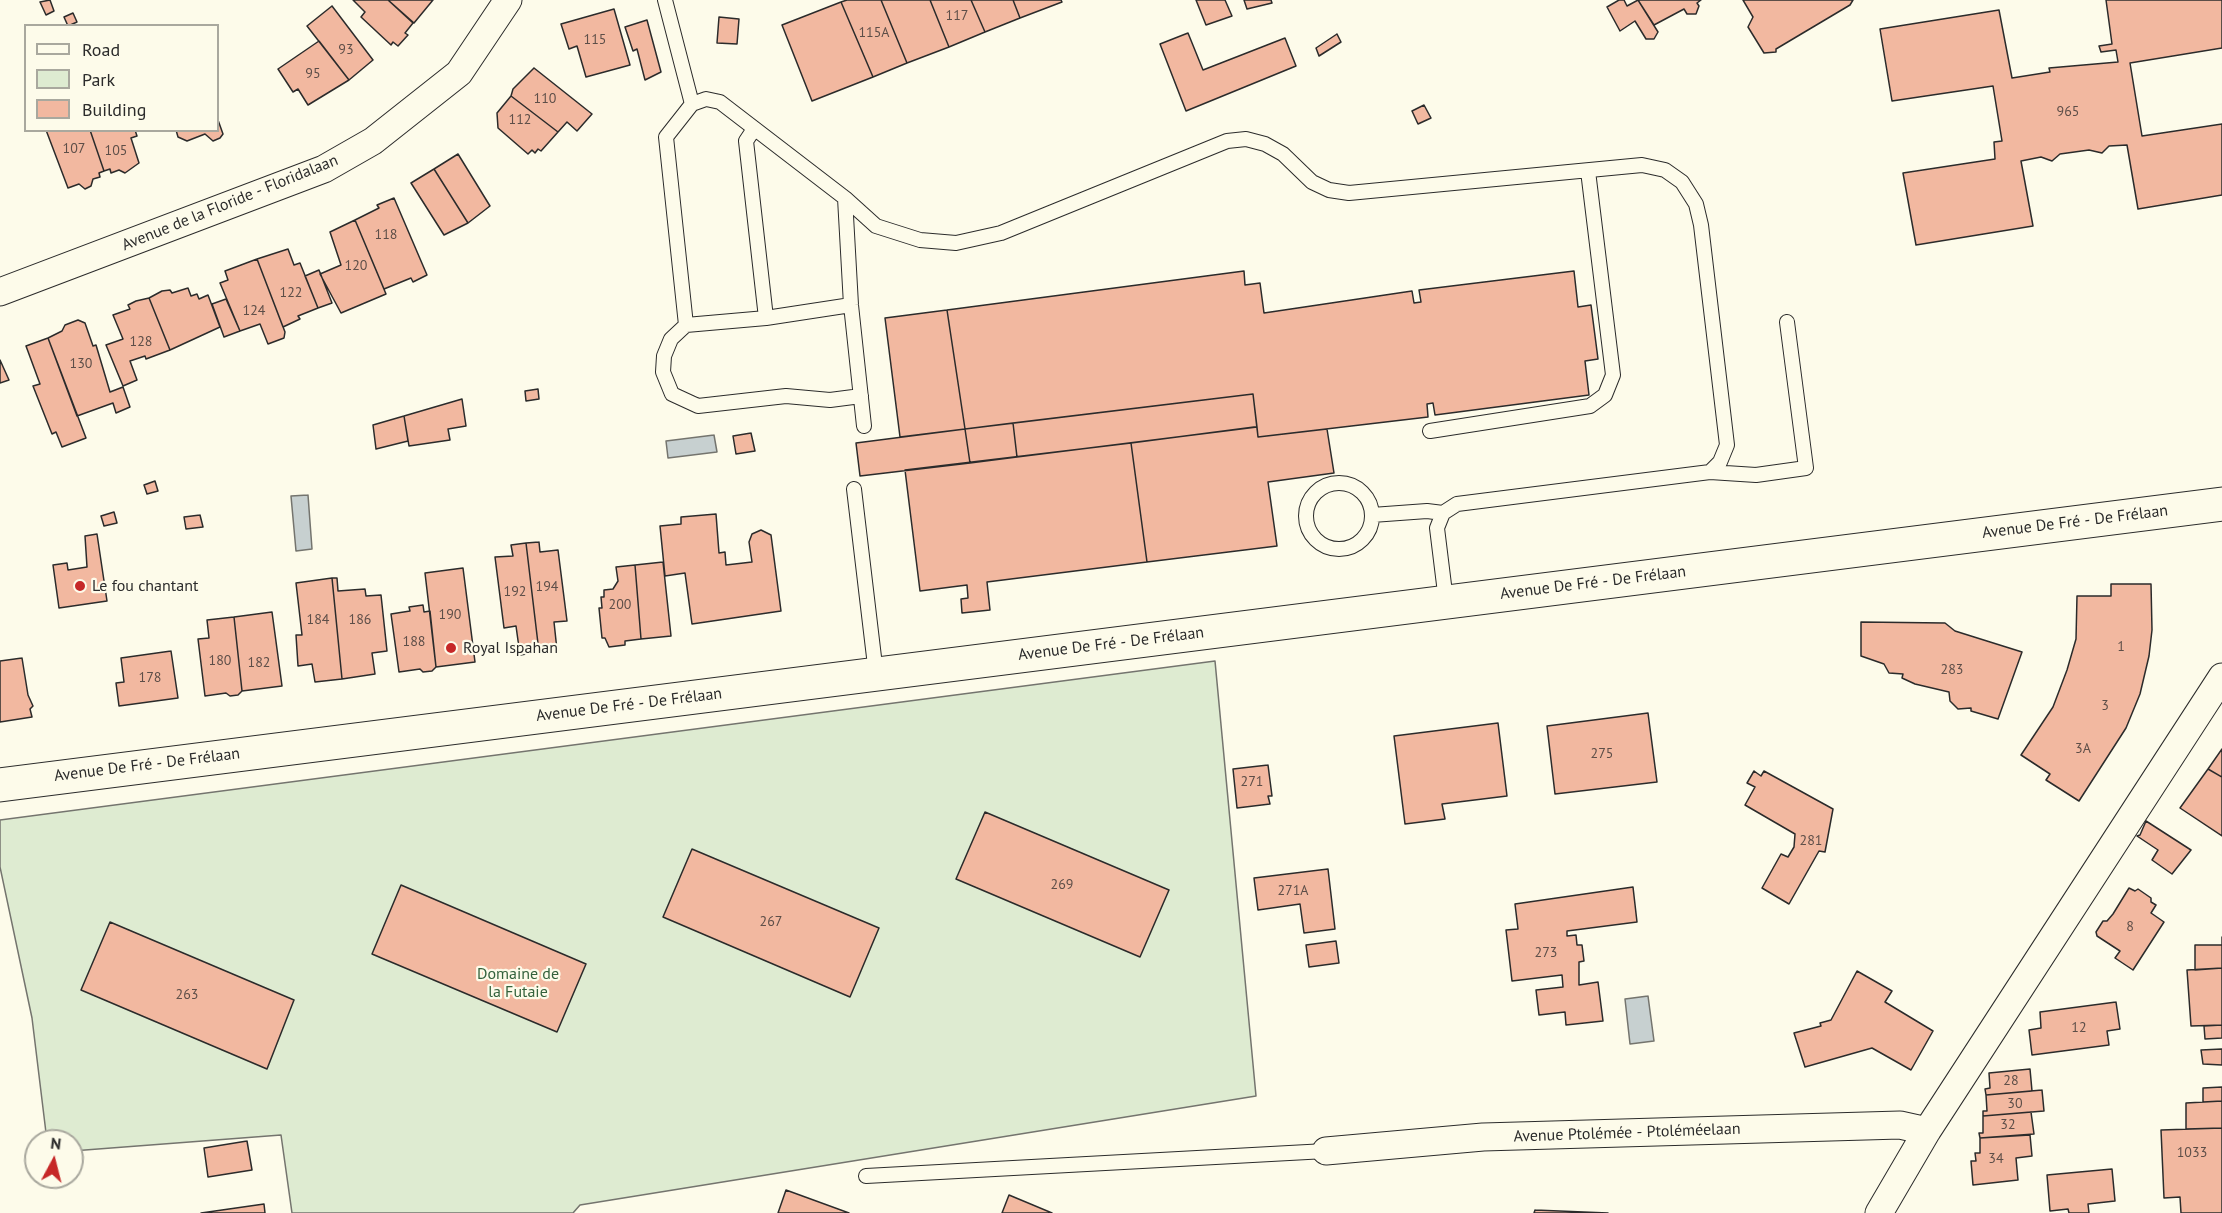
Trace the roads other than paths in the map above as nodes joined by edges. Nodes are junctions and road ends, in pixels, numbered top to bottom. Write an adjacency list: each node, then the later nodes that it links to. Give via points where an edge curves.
1 (508, 0): 7 (street, Avenue de la Floride - Floridalaan, via 459,73 373,141 324,169)
2 (665, 0): 3 (lane)
3 (692, 104): 4 (lane, via 706,99 720,102); 11 (lane, via 666,137)
4 (754, 129): 6 (lane); 9 (lane, via 746,141)
5 (1588, 171): 6 (lane, via 1349,193 1312,182 1283,154 1265,144 1246,139 1227,141 1001,233 956,243 920,240 876,226); 14 (lane, via 1613,375 1605,395 1590,406); 15 (lane, via 1642,165 1665,170 1682,182 1696,204 1727,445 1720,462)
6 (845, 198): 8 (lane)
7 (0, 292)
8 (851, 305): 9 (lane); 12 (lane)
9 (766, 318): 11 (lane)
10 (1787, 322): 15 (lane, via 1806,468 1756,475)
11 (686, 325): 12 (lane, via 671,339 663,372 672,394 698,406 786,396 830,400)
12 (861, 396): 13 (lane)
13 (864, 426)
14 (1430, 431)
15 (1710, 472): 18 (lane, via 1457,504)
16 (854, 489): 21 (lane)
17 (2222, 504): 20 (main road, Avenue De Fré - De Frélaan)
18 (1443, 513): 19 (lane); 20 (lane, via 1437,528)
19 (1372, 515): 19 (lane, via 1359,489 1331,484 1309,502 1306,517 1319,543 1347,548 1369,530)
20 (1446, 601): 21 (main road, Avenue De Fré - De Frélaan)
21 (876, 674): 23 (main road, Avenue De Fré - De Frélaan)
22 (2222, 677): 24 (street)
23 (0, 785)
24 (1927, 1131): 25 (street, Avenue Ptolémée - Ptoléméelaan, via 1900,1125 1484,1137); 27 (street)
25 (1326, 1151): 26 (lane)
26 (866, 1176)
27 (1879, 1213)

